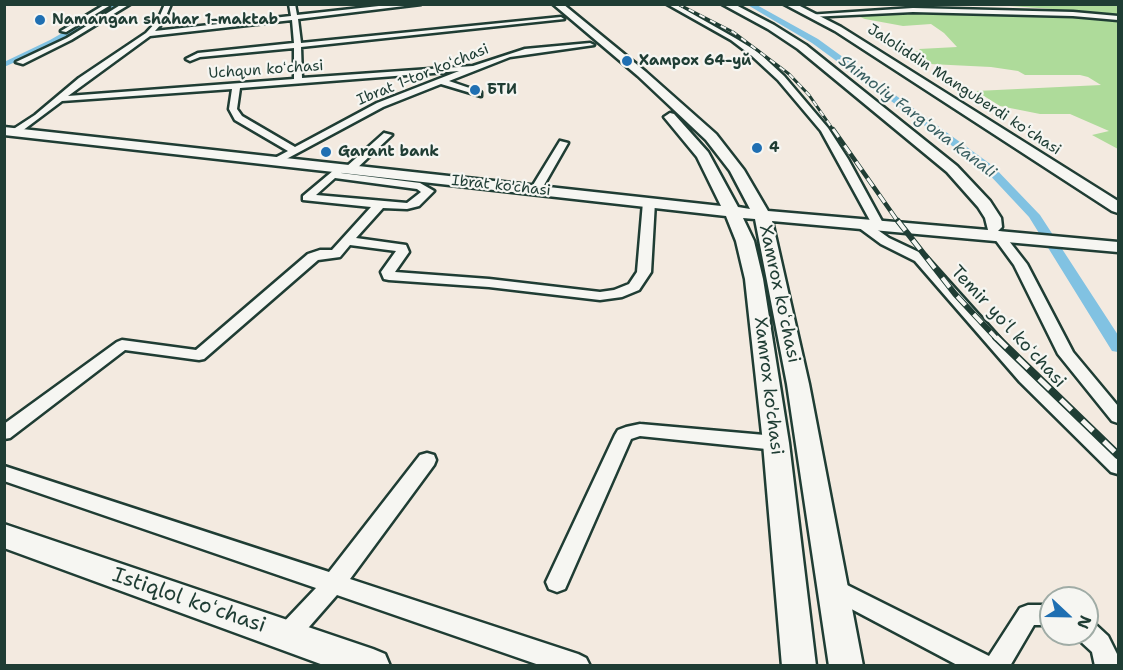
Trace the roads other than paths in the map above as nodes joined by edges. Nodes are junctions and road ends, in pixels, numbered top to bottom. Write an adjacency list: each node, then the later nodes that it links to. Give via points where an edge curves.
1 (108, 4): 17 (street)
2 (127, 4): 19 (street)
3 (168, 4): 14 (street, via 161,21)
4 (292, 4): 13 (street)
5 (418, 4): 13 (street)
6 (544, 4): 10 (main road, Xamrox ko'chasi)
7 (670, 4): 38 (street, via 733,39 781,78 825,130 843,159)
8 (726, 4): 39 (main road, via 802,47 943,161 984,204)
9 (788, 4): 11 (main road, Jaloliddin Manguberdi koʻchasi)
10 (559, 12): 15 (main road, Xamrox ko'chasi); 16 (street)
11 (810, 15): 12 (street, via 926,10); 35 (main road, Jaloliddin Manguberdi koʻchasi)
12 (1119, 18)
13 (295, 19): 14 (street); 16 (street)
14 (148, 34): 25 (street)
15 (589, 39): 20 (street, Ibrat 1-tor koʻchasi, via 518,52); 36 (main road, Xamrox ko'chasi, via 687,134 703,155); 37 (main road, Xamrox koʻchasi, via 711,136 737,170)
16 (297, 46): 18 (street); 21 (street)
17 (21, 52)
18 (190, 59)
19 (20, 63)
20 (473, 68): 21 (street, Uchqun koʻchasi); 22 (street, Ibrat 1-tor koʻchasi)
21 (298, 81): 23 (street, Uchqun koʻchasi)
22 (440, 81): 24 (street); 29 (street, Ibrat 1-tor koʻchasi, via 380,105)
23 (236, 86): 25 (street, Uchqun koʻchasi); 29 (street, via 233,109 238,118)
24 (478, 94)
25 (60, 99): 26 (street)
26 (10, 132): 30 (main road, Ibrat ko'chasi)
27 (387, 135): 31 (street)
28 (563, 143): 32 (street)
29 (294, 150): 30 (street, Ibrat 1-tor koʻchasi)
30 (277, 161): 31 (main road, Ibrat ko'chasi)
31 (341, 171): 32 (main road, Ibrat ko'chasi); 34 (street, via 307,198); 34 (street, via 420,186 428,191 414,204)
32 (536, 190): 33 (main road, Ibrat ko'chasi)
33 (649, 202): 36 (main road, Ibrat ko'chasi); 41 (street, via 644,272 634,287 616,294 600,296 393,277 388,272 402,248)
34 (380, 204): 41 (street)
35 (1115, 204)
36 (733, 212): 37 (main road, Ibrat ko'chasi); 45 (main road, Xamrox ko'chasi, via 754,279)
37 (762, 215): 38 (main road, Ibrat ko'chasi); 52 (main road, Xamrox koʻchasi, via 798,384)
38 (870, 225): 39 (main road, Ibrat ko'chasi); 47 (street, Temir yoʻl koʻchasi, via 885,241 920,258 1026,378)
39 (996, 231): 42 (main road, Ibrat ko'chasi); 43 (street, via 1020,264 1066,354)
40 (1119, 234): 42 (main road)
41 (347, 241): 44 (street, via 335,254 313,257 199,355 122,345)
42 (1111, 247)
43 (1119, 417)
44 (4, 433)
45 (776, 443): 50 (street, via 640,430 624,435); 59 (main road, Xamrox ko'chasi)
46 (426, 460): 51 (street)
47 (1119, 466)
48 (4, 473): 51 (street)
49 (4, 536): 54 (main road, Istiqlol koʻchasi)
50 (557, 582)
51 (334, 583): 54 (street); 56 (street)
52 (833, 588): 60 (main road, Xamrox koʻchasi); 61 (street)
53 (1039, 615): 62 (street, via 1028,615)
54 (287, 635): 57 (main road, Istiqlol koʻchasi)
55 (1099, 643): 63 (street)
56 (548, 661): 58 (street)
57 (373, 666)
58 (578, 666)
59 (799, 666)
60 (846, 666)
61 (984, 666)
62 (996, 666)
63 (1107, 666)

